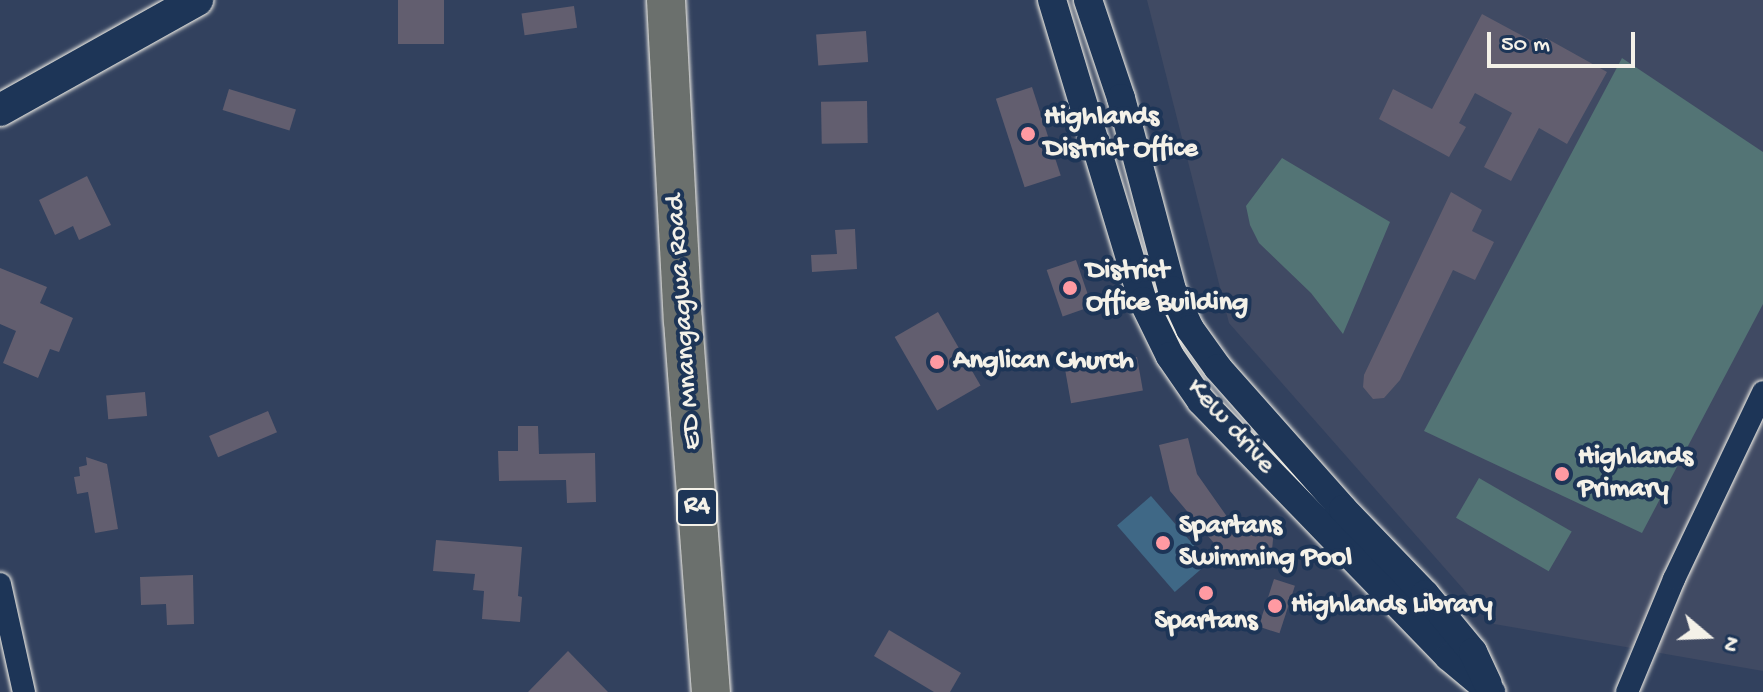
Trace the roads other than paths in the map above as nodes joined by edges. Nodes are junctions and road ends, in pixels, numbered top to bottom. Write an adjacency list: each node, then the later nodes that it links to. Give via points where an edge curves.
1 (197, 0): 5 (main road)
2 (666, 0): 9 (highway, ED Mnangagwa Road / R4)
3 (1052, 0): 10 (street, Kew drive, via 1143,301 1170,356 1201,401 1449,657)
4 (1088, 0): 10 (street, Kew drive, via 1121,98 1172,290 1190,329 1301,462 1425,594 1473,652)
5 (0, 110)
6 (1763, 392): 11 (street)
7 (0, 584): 8 (street)
8 (24, 692)
9 (711, 692)
10 (1491, 692)
11 (1627, 692)

